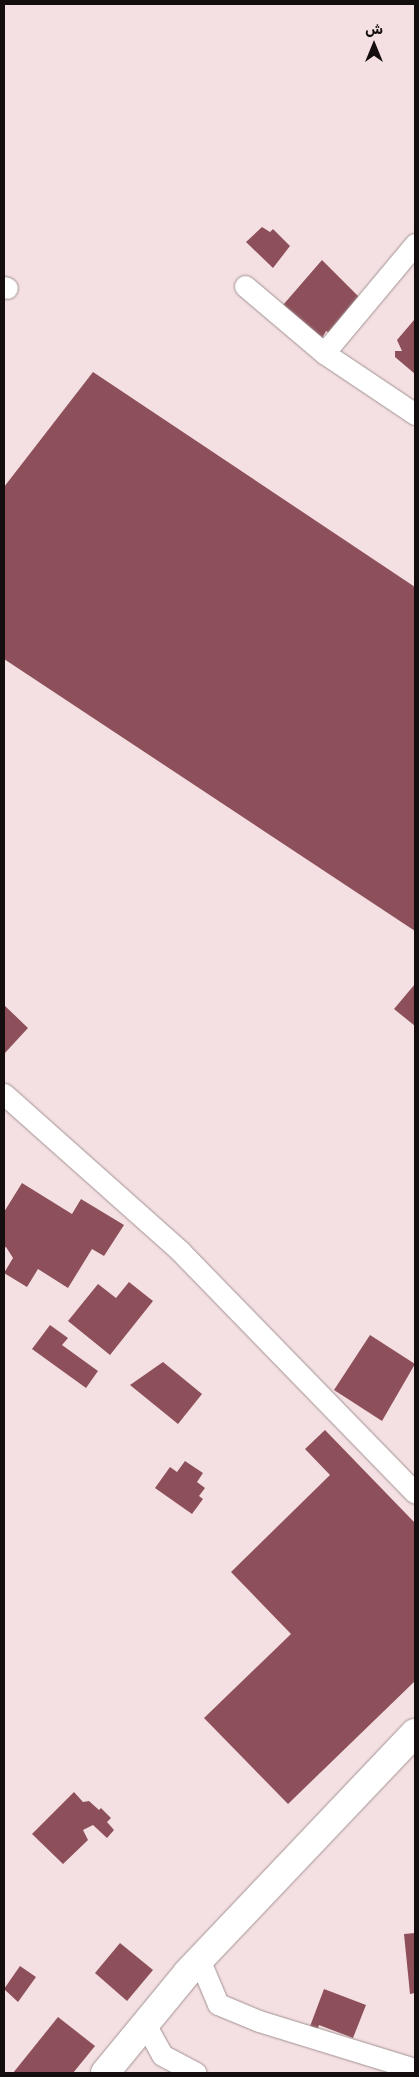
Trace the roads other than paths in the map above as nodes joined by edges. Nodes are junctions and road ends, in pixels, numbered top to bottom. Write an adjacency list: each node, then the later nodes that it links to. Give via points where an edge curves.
1 (415, 244): 3 (street)
2 (245, 286): 3 (street)
3 (324, 353): 4 (street)
4 (415, 414)
5 (4, 1094): 6 (street, via 180,1250)
6 (415, 1493)
7 (415, 1733): 8 (street)
8 (200, 1959): 9 (street); 10 (street, via 218,2004 259,2021)
9 (145, 2024): 11 (street); 12 (street, via 162,2055)
10 (415, 2069)
11 (105, 2073)
12 (196, 2073)

